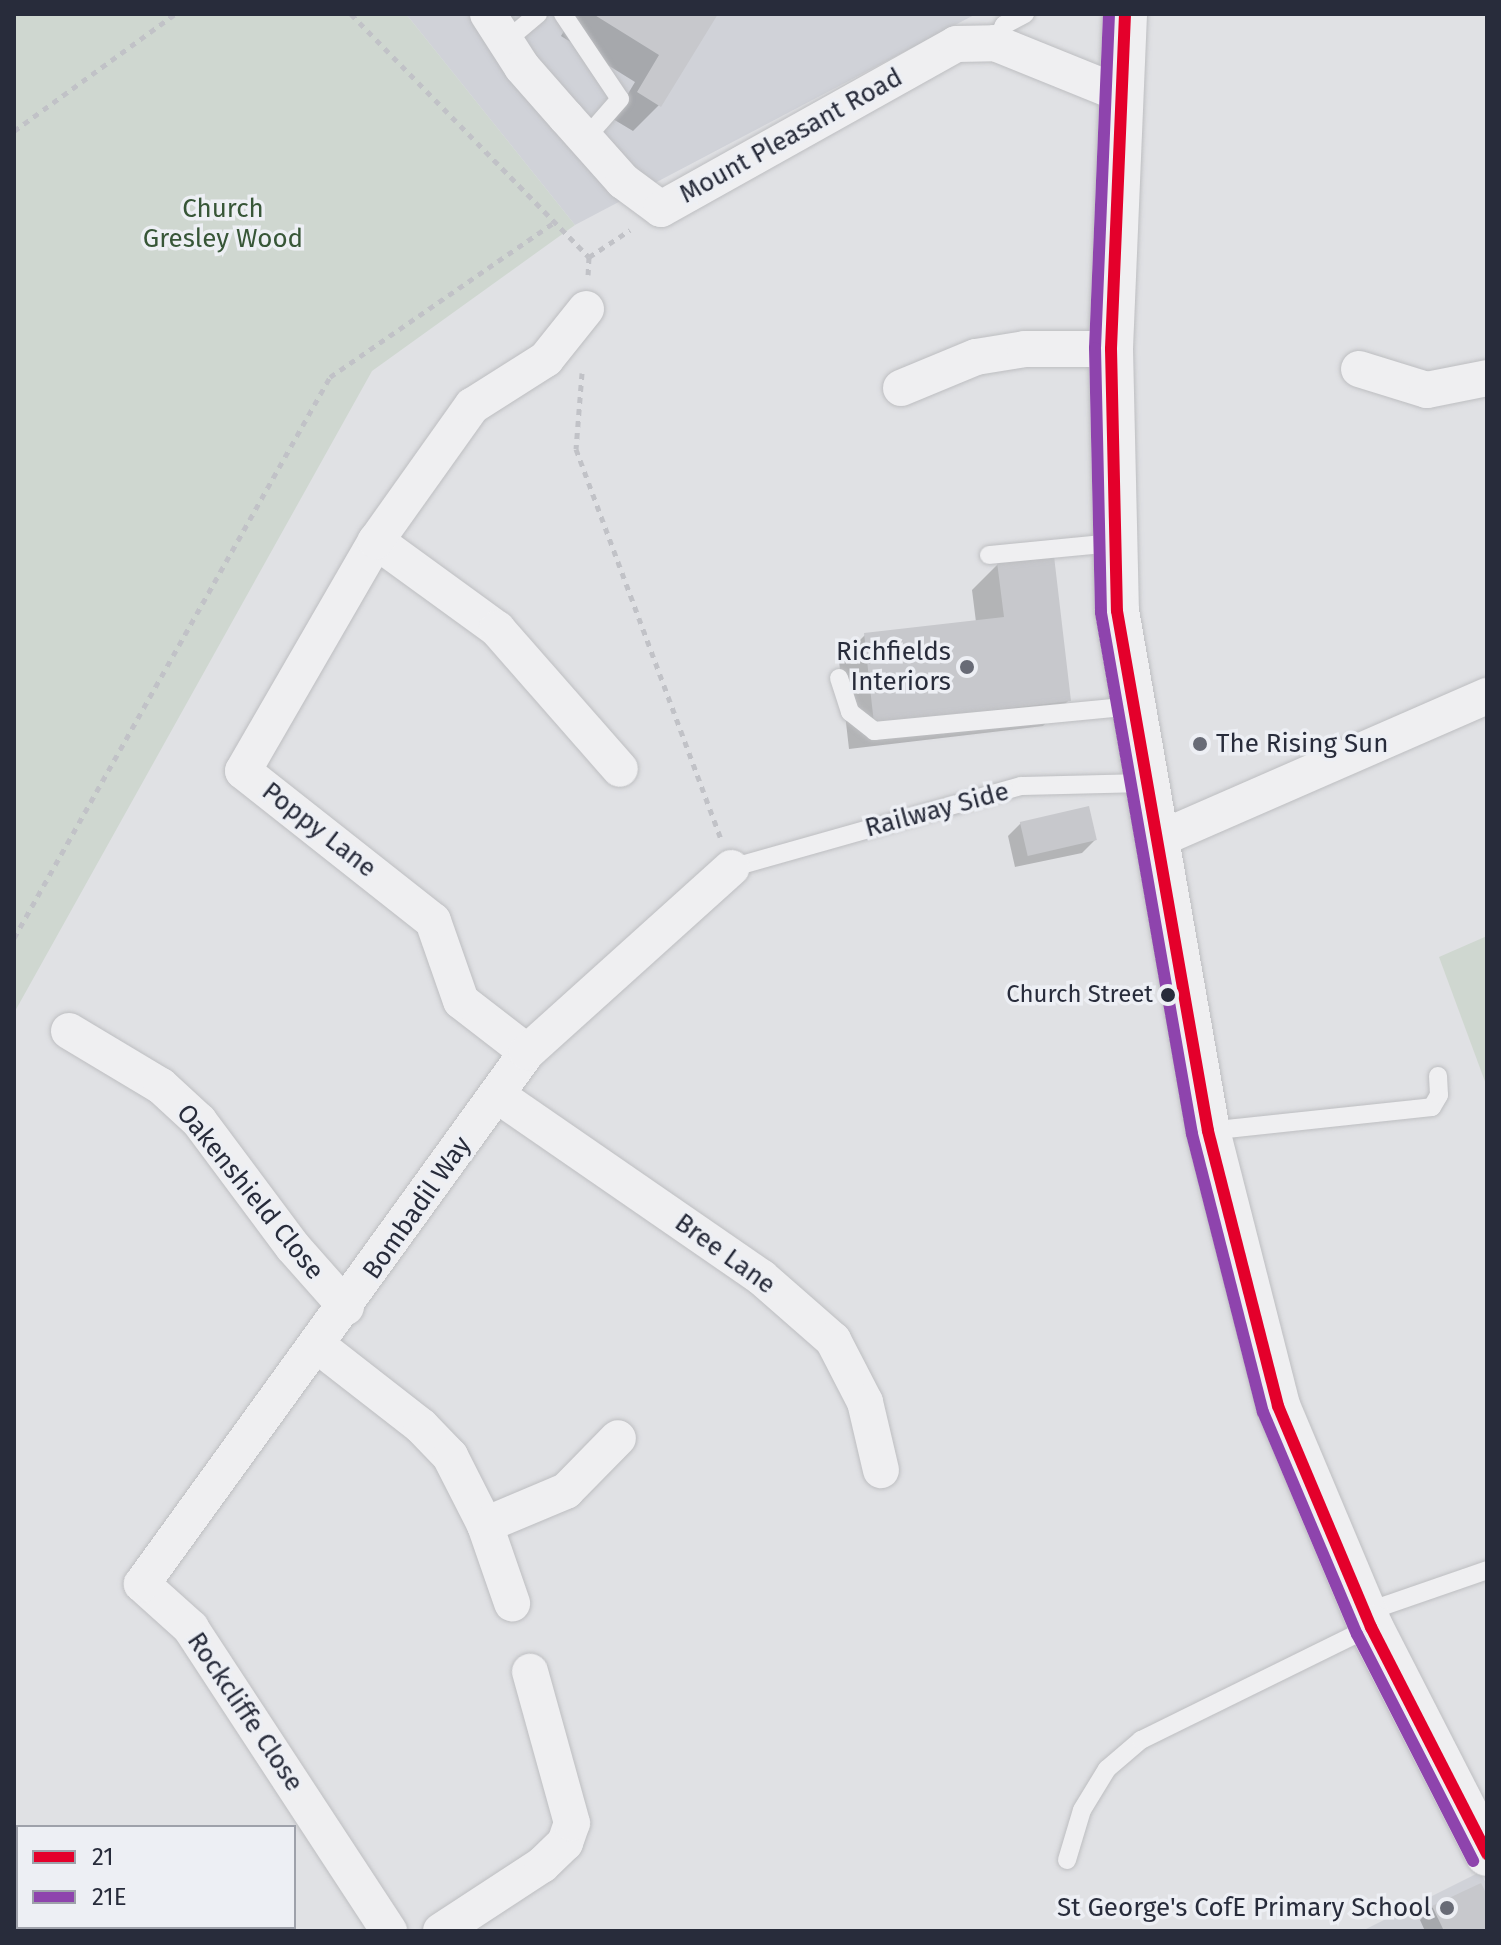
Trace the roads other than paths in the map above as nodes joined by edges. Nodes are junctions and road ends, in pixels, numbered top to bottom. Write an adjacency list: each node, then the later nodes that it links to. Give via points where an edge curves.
1 (538, 14): 5 (lane)
2 (563, 14): 8 (lane, via 620,99)
3 (1025, 14): 6 (lane, via 1004,25)
4 (1125, 14): 7 (street)
5 (497, 28): 8 (street, Mount Pleasant Road)
6 (995, 43): 7 (street, Mount Pleasant Road); 8 (street, Mount Pleasant Road, via 956,44 661,209 623,181)
7 (1121, 94): 10 (street)
8 (585, 139)
9 (586, 309): 14 (street, Poppy Lane, via 546,359 472,406)
10 (1111, 349): 13 (street, via 1025,349 976,357); 15 (street)
11 (1359, 369): 12 (street, via 1427,390)
12 (1487, 378)
13 (901, 388)
14 (376, 541): 20 (street, via 497,629); 25 (street, Poppy Lane, via 243,771 433,921 461,1001)
15 (1114, 543): 16 (lane); 19 (street, via 1117,611)
16 (989, 555)
17 (839, 678): 19 (lane, via 850,712 874,731)
18 (1487, 696): 22 (street)
19 (1134, 706): 21 (street)
20 (620, 769)
21 (1147, 783): 22 (street); 23 (lane, Railway Side, via 1021,786)
22 (1157, 840): 28 (street)
23 (731, 868): 25 (street, Bombadil Way)
24 (69, 1031): 29 (street, Oakenshield Close, via 161,1086 199,1121 293,1247)
25 (527, 1052): 27 (street, Bombadil Way)
26 (1438, 1076): 28 (lane, via 1439,1095 1432,1107)
27 (497, 1095): 29 (street, Bombadil Way); 32 (street, Bree Lane, via 761,1277 833,1340 865,1402)
28 (1208, 1131): 37 (street, via 1278,1406)
29 (346, 1307): 30 (street, Bombadil Way)
30 (317, 1345): 33 (street, via 421,1426 450,1456); 35 (street, Bombadil Way)
31 (618, 1438): 33 (street, via 566,1491)
32 (881, 1470)
33 (485, 1525): 36 (street)
34 (1487, 1570): 37 (lane)
35 (142, 1584): 41 (street, Rockcliffe Close, via 191,1628)
36 (512, 1603)
37 (1369, 1619): 39 (street); 40 (lane, via 1141,1740 1107,1769 1082,1810)
38 (530, 1672): 42 (street, via 569,1797 572,1823 565,1843 542,1865)
39 (1487, 1854)
40 (1067, 1860)
41 (389, 1931)
42 (441, 1931)

